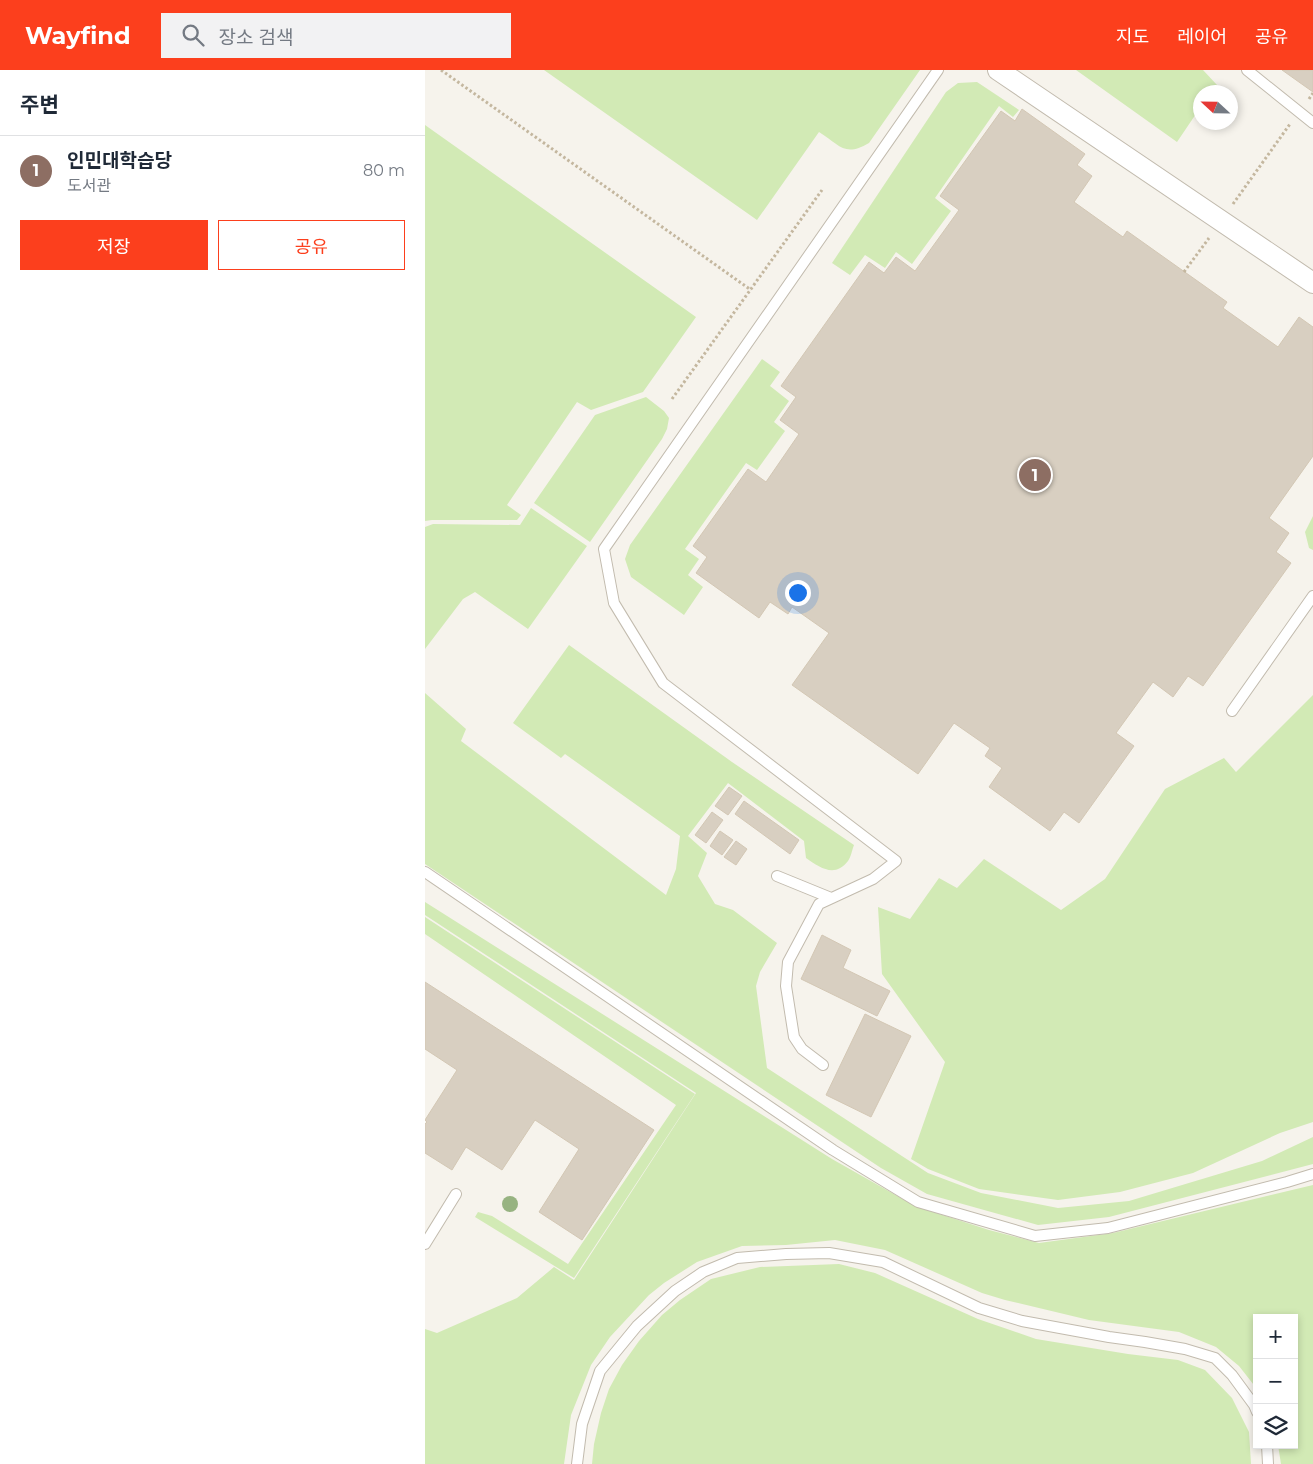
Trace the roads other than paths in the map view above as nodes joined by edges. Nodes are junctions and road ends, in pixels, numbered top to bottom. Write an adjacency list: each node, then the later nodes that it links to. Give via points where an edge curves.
1 (938, 70): 10 (lane, via 604,549 614,603 663,683 896,861 873,879)
2 (998, 70): 5 (street)
3 (1247, 70): 4 (lane)
4 (1313, 123)
5 (1313, 283)
6 (1313, 596): 7 (lane)
7 (1232, 711)
8 (425, 872): 12 (lane, via 833,1150 918,1202 1035,1236 1108,1228)
9 (777, 876): 10 (lane)
10 (831, 898): 11 (lane, via 819,904 788,962 786,986 794,1037 801,1049)
11 (823, 1065)
12 (1313, 1174)
13 (456, 1194): 14 (lane)
14 (425, 1244)
15 (1253, 1404): 17 (lane, via 1215,1358 1185,1349 1022,1321 979,1308 883,1262 829,1253 737,1258 703,1272 675,1291 637,1326 600,1371 583,1424)
16 (1267, 1449): 18 (lane)
17 (577, 1464)
18 (1268, 1464)

